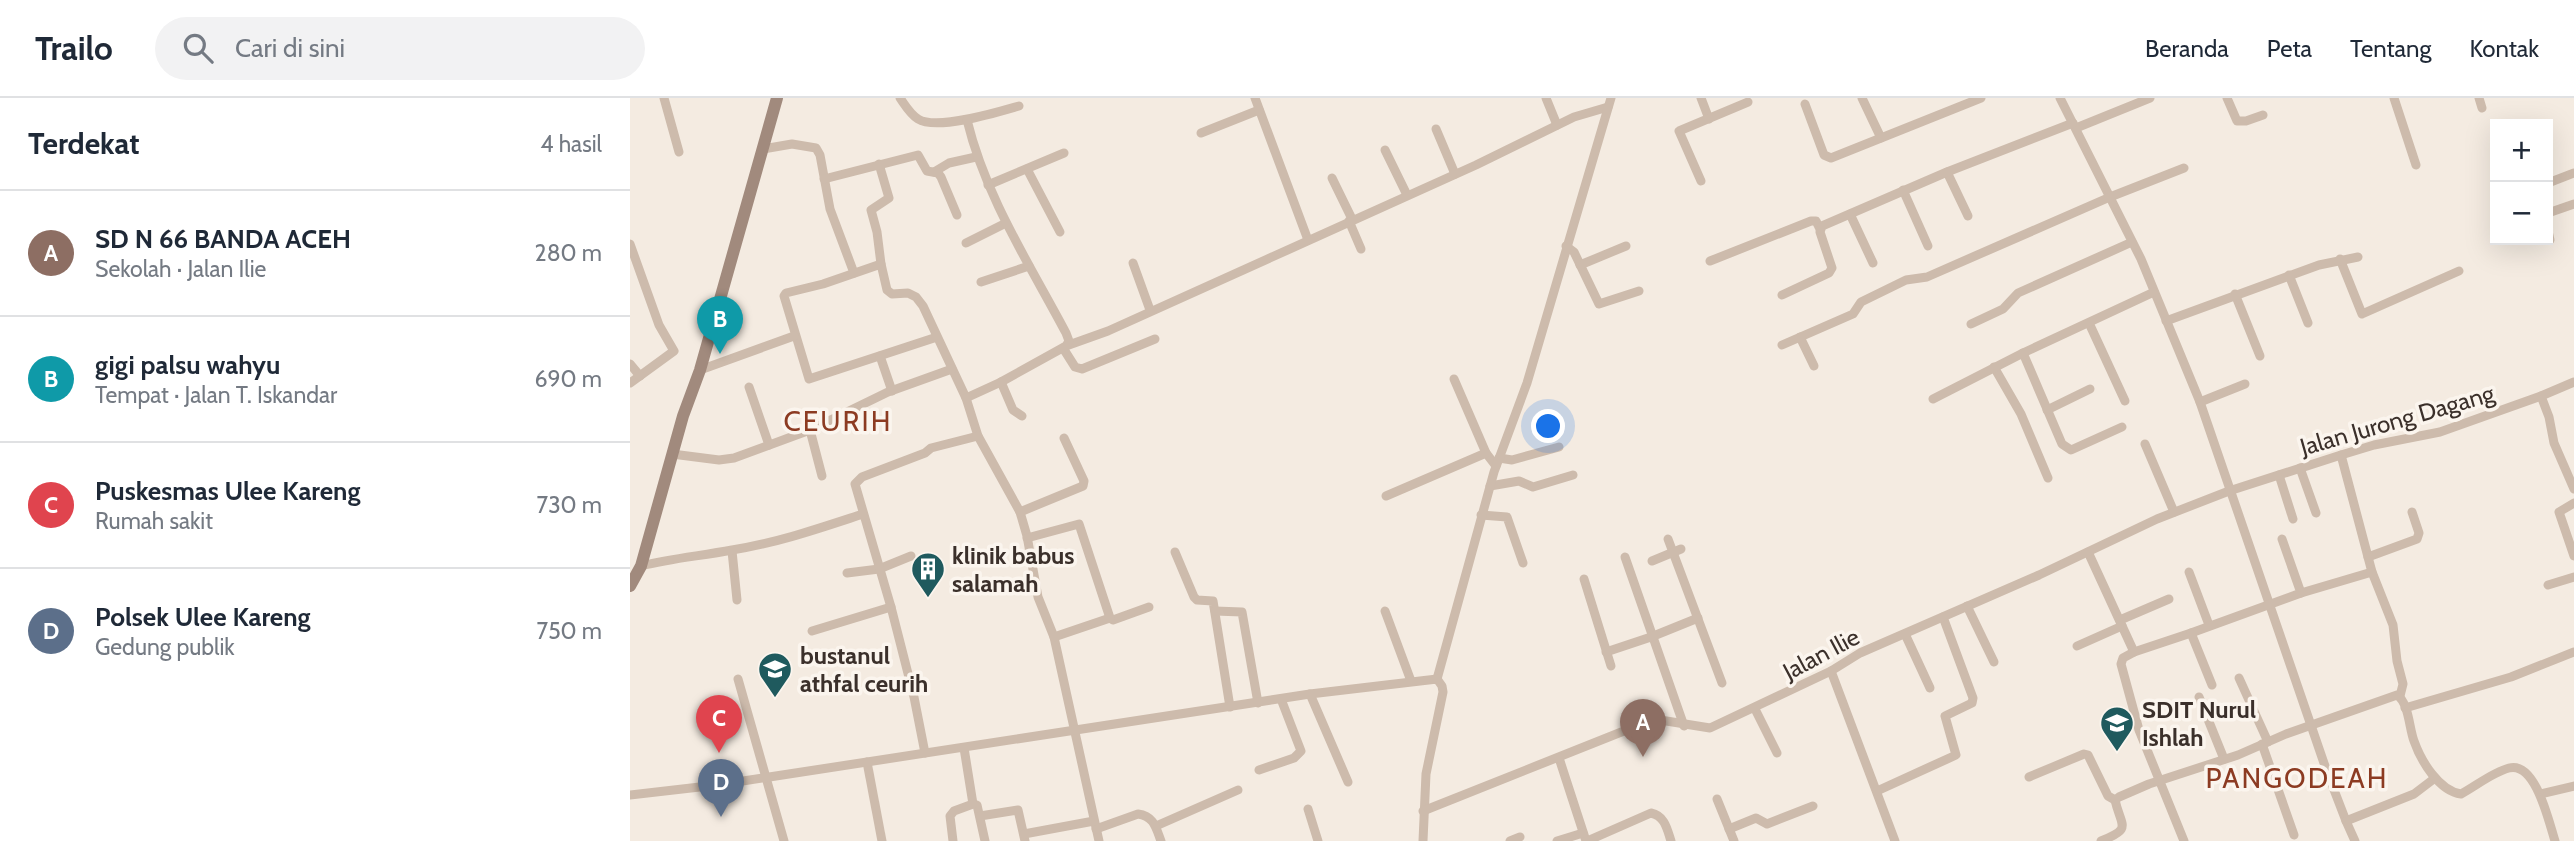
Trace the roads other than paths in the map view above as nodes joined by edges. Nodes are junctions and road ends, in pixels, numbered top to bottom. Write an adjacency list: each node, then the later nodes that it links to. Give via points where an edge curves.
1 (664, 98): 28 (street)
2 (777, 98): 26 (street)
3 (900, 98): 20 (street, via 921,121)
4 (1255, 98): 17 (street)
5 (1546, 98): 21 (street)
6 (1701, 98): 19 (street)
7 (1862, 98): 25 (street)
8 (2060, 98): 22 (street)
9 (2150, 98): 22 (street)
10 (2227, 98): 18 (street, via 2236,121)
11 (2394, 98): 32 (street)
12 (1976, 99): 25 (street)
13 (1609, 102): 21 (street); 60 (street)
14 (1748, 102): 19 (street)
15 (1805, 104): 25 (street, via 1828,157)
16 (1019, 106): 20 (street)
17 (1259, 110): 24 (street); 56 (street)
18 (2263, 115)
19 (1709, 118): 41 (street, via 1679,131)
20 (967, 120): 30 (street)
21 (1556, 125): 38 (street)
22 (2074, 126): 36 (street); 46 (street)
23 (1436, 129): 38 (street)
24 (1201, 133)
25 (1881, 138)
26 (763, 149): 40 (street, via 813,146 820,155); 98 (street)
27 (1385, 150): 45 (street)
28 (679, 152)
29 (1064, 153): 34 (street)
30 (976, 157): 35 (street); 43 (street)
31 (878, 164): 35 (street, via 918,155 927,171); 40 (street); 69 (street, via 889,198 871,210)
32 (2416, 165)
33 (2184, 168): 46 (street)
34 (1027, 169): 43 (street); 55 (street)
35 (934, 172): 50 (street, via 941,177)
36 (1947, 172): 44 (street); 51 (street)
37 (2574, 173): 42 (street)
38 (1455, 174): 45 (street)
39 (1332, 178): 52 (street)
40 (824, 179): 73 (street)
41 (1701, 181)
42 (2551, 182)
43 (988, 185): 53 (street)
44 (1903, 190): 49 (street); 62 (street)
45 (1407, 195): 52 (street)
46 (2110, 197): 57 (street); 87 (street, via 1927,277 1906,280 1861,302 1853,314)
47 (2574, 204): 48 (street)
48 (2553, 211)
49 (1850, 214): 54 (street); 68 (street)
50 (957, 215)
51 (1968, 216)
52 (1350, 220): 56 (street); 63 (street)
53 (1006, 223): 58 (street); 71 (street)
54 (1820, 229): 66 (street, via 1813,220); 79 (street, via 1832,268)
55 (1060, 232)
56 (1308, 240): 80 (street)
57 (2132, 242): 77 (street); 84 (street, via 2018,293 2003,309)
58 (965, 243)
59 (630, 244): 99 (street, via 659,325 674,351)
60 (1566, 246): 70 (street); 125 (street, via 1527,383)
61 (1626, 246): 70 (street)
62 (1928, 246)
63 (1361, 249)
64 (2358, 257): 65 (street)
65 (2340, 259): 72 (street, via 2362,314); 74 (street)
66 (1710, 261)
67 (1133, 262): 80 (street)
68 (1873, 263)
69 (881, 264): 73 (street); 86 (street, via 887,290 916,297)
70 (1580, 265): 76 (street, via 1599,304)
71 (1029, 266): 75 (street); 90 (street, via 1066,333 1069,341)
72 (2459, 271)
73 (854, 273): 85 (street, via 786,293)
74 (2289, 275): 78 (street); 83 (street)
75 (981, 282)
76 (1639, 291)
77 (2154, 292): 81 (street); 82 (street)
78 (2235, 294): 81 (street); 93 (street)
79 (1782, 295)
80 (1150, 310): 90 (street)
81 (2166, 321): 112 (street)
82 (2089, 323): 91 (street); 111 (street)
83 (2308, 323)
84 (1971, 324)
85 (794, 336): 92 (street, via 809,379); 98 (street)
86 (937, 337): 92 (street); 97 (street)
87 (1800, 337): 89 (street); 95 (street)
88 (1155, 339): 90 (street, via 1082,369 1075,367)
89 (1782, 345)
90 (1065, 347): 101 (street)
91 (2023, 353): 96 (street); 113 (street)
92 (880, 356): 107 (street)
93 (2260, 356)
94 (630, 364): 99 (street)
95 (1814, 366)
96 (1994, 367): 110 (street); 130 (street, via 2021,414)
97 (952, 369): 107 (street); 109 (street)
98 (700, 370): 123 (street)
99 (640, 376): 103 (street)
100 (1454, 379): 122 (street)
101 (1001, 382): 109 (street); 114 (street, via 1013,410)
102 (2574, 382): 108 (street, Jalan Jurong Dagang)
103 (630, 383)
104 (2245, 384): 112 (street)
105 (749, 387): 120 (street)
106 (2090, 389): 113 (street)
107 (892, 391): 116 (street)
108 (2541, 396): 124 (street, Jalan Jurong Dagang, via 2440,432); 132 (street)
109 (966, 398): 117 (street)
110 (1933, 400)
111 (2125, 401)
112 (2200, 402): 133 (street)
113 (2047, 410): 115 (street, via 2062,444 2071,450)
114 (1022, 416)
115 (2122, 427)
116 (810, 430): 120 (street); 127 (street)
117 (978, 436): 136 (street); 140 (street, via 930,448 856,480)
118 (1065, 438): 136 (street, via 1083,485)
119 (2145, 444): 137 (street)
120 (769, 445): 123 (street, via 727,460)
121 (1559, 447): 125 (street)
122 (1486, 453): 125 (street); 134 (street)
123 (672, 454): 160 (street)
124 (2341, 455): 126 (street, Jalan Jurong Dagang); 153 (street)
125 (1498, 462): 131 (street)
126 (2300, 468): 129 (street, Jalan Jurong Dagang); 139 (street)
127 (822, 475)
128 (1573, 475): 131 (street, via 1533,487 1518,481)
129 (2279, 475): 133 (street, Jalan Jurong Dagang); 142 (street)
130 (2048, 478)
131 (1490, 486): 141 (street)
132 (2574, 489)
133 (2229, 491): 137 (street, Jalan Ilie); 168 (street)
134 (1386, 496)
135 (2574, 503): 151 (street, via 2558,512)
136 (1020, 512): 143 (street)
137 (2174, 512): 149 (street, Jalan Ilie)
138 (2412, 512): 153 (street, via 2417,539)
139 (2316, 513)
140 (863, 514): 146 (street); 156 (street)
141 (1481, 515): 155 (street, via 1507,517); 193 (street)
142 (2293, 519)
143 (1027, 538): 175 (street, via 1079,524); 182 (street, via 1038,597)
144 (1668, 539): 147 (street)
145 (2282, 539): 164 (street)
146 (732, 551): 160 (street, via 696,554); 167 (street)
147 (1677, 551): 154 (street); 176 (street)
148 (1175, 552): 172 (street, via 1196,600 1213,601)
149 (2088, 552): 169 (street, Jalan Ilie); 177 (street)
150 (911, 556): 156 (street)
151 (2574, 556)
152 (1625, 557): 183 (street)
153 (2368, 557): 158 (street)
154 (1652, 561)
155 (1523, 563)
156 (879, 569): 159 (street); 170 (street)
157 (2189, 572): 178 (street)
158 (2372, 572): 164 (street); 199 (street, via 2393,625 2403,684)
159 (847, 573)
160 (634, 577): 165 (street)
161 (2574, 577): 163 (street)
162 (1584, 579): 185 (street)
163 (2548, 585)
164 (2301, 593): 168 (street)
165 (631, 599)
166 (2169, 599): 177 (street)
167 (737, 600)
168 (2270, 604): 178 (street); 207 (street)
169 (1967, 606): 174 (street, Jalan Ilie); 188 (street)
170 (891, 607): 179 (street); 211 (street)
171 (1149, 607): 175 (street)
172 (1215, 611): 202 (street, via 1242,612); 203 (street)
173 (1385, 611): 194 (street)
174 (1943, 617): 181 (street, Jalan Ilie); 224 (street, via 1973,698 1945,716 1956,755)
175 (1110, 618): 182 (street)
176 (1698, 618): 183 (street); 195 (street)
177 (2121, 623): 184 (street); 186 (street)
178 (2210, 625): 180 (street)
179 (812, 631)
180 (2190, 633): 186 (street); 196 (street)
181 (1905, 634): 190 (street, Jalan Ilie); 197 (street)
182 (1054, 637): 208 (street)
183 (1651, 637): 185 (street); 206 (street)
184 (2077, 646)
185 (1606, 652): 189 (street)
186 (2134, 652): 220 (street, via 2121,664)
187 (2574, 652): 204 (street, via 2511,677)
188 (1994, 662)
189 (1611, 666)
190 (1831, 671): 205 (street, Jalan Ilie); 224 (street)
191 (2239, 678): 209 (street)
192 (738, 679): 217 (street)
193 (1437, 679): 194 (street); 232 (street, via 1443,692)
194 (1410, 681): 198 (street)
195 (1722, 683)
196 (2212, 685)
197 (1930, 688)
198 (1310, 694): 201 (street); 221 (street)
199 (2400, 696): 204 (street); 207 (street)
200 (2199, 697): 214 (street)
201 (1281, 699): 202 (street); 216 (street, via 1301,751)
202 (1258, 703): 203 (street)
203 (1230, 707): 208 (street)
204 (2405, 708): 219 (street, via 2414,742)
205 (1755, 709): 206 (street, Jalan Ilie, via 1710,728); 212 (street)
206 (1684, 726): 213 (street, Jalan Ilie, via 1654,719)
207 (2313, 726): 209 (street); 234 (street)
208 (1076, 731): 210 (street); 235 (street)
209 (2265, 743): 214 (street); 238 (street)
210 (964, 748): 211 (street); 229 (street)
211 (925, 753): 215 (street)
212 (1777, 753)
213 (1559, 758): 232 (street, Jalan Ilie); 241 (street)
214 (2224, 759): 220 (street)
215 (867, 762): 217 (street); 243 (street)
216 (1259, 770)
217 (765, 777): 226 (street); 242 (street)
218 (2029, 777): 228 (street, via 2088,755)
219 (2435, 778): 225 (street, via 2461,794 2512,767 2526,773); 234 (street, via 2414,794)
220 (2159, 780): 228 (street); 256 (street)
221 (1348, 782)
222 (2574, 786): 225 (street)
223 (1238, 790): 236 (street)
224 (1877, 791): 254 (street)
225 (2541, 794): 258 (street)
226 (630, 795)
227 (1717, 799): 237 (street)
228 (2115, 800): 255 (street, via 2123,829)
229 (973, 804): 233 (street); 244 (street, via 950,816)
230 (1813, 806): 237 (street, via 1767,824 1756,818)
231 (1308, 809): 248 (street)
232 (1423, 811): 249 (street)
233 (980, 816): 240 (street, via 1018,810); 245 (street)
234 (2346, 821): 257 (street)
235 (1095, 825): 236 (street, via 1138,814 1150,818); 240 (street); 246 (street)
236 (1156, 827): 247 (street)
237 (1729, 829): 253 (street)
238 (2294, 835)
239 (1521, 837): 250 (street)
240 (1025, 838)
241 (1585, 838): 251 (street); 252 (street, via 1651,813 1663,820)
242 (784, 841)
243 (882, 841)
244 (953, 841)
245 (985, 841)
246 (1099, 841)
247 (1161, 841)
248 (1318, 841)
249 (1423, 841)
250 (1510, 841)
251 (1557, 841)
252 (1671, 841)
253 (1734, 841)
254 (1895, 841)
255 (2101, 841)
256 (2184, 841)
257 (2355, 841)
258 (2555, 841)

